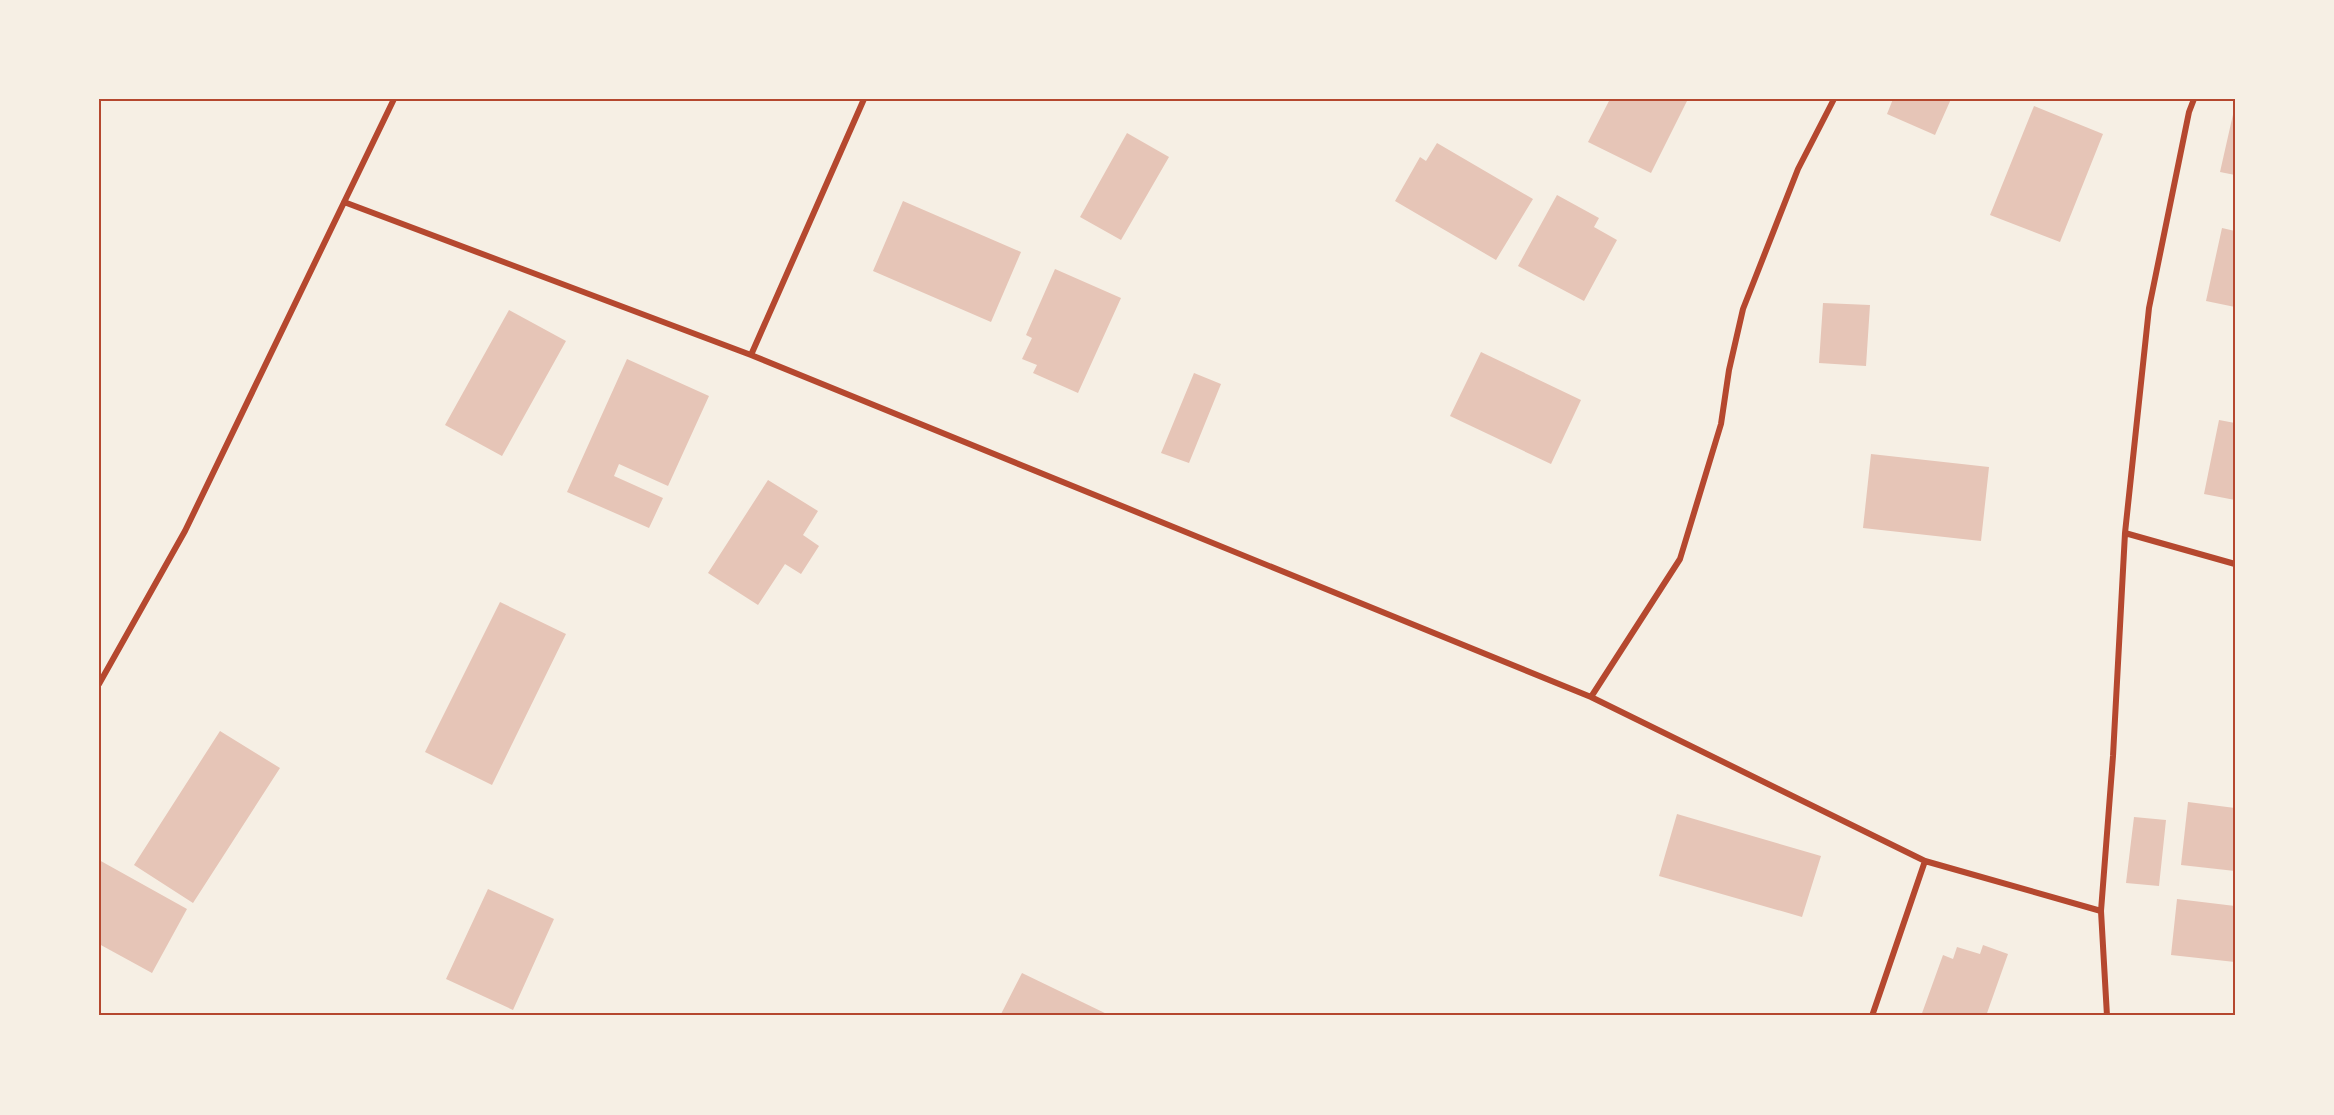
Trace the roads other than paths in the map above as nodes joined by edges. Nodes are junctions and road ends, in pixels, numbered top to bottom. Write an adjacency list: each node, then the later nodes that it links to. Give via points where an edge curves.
1 (394, 99): 5 (street)
2 (864, 99): 6 (street)
3 (1834, 99): 10 (street, via 1798,169 1743,309 1721,424 1680,559)
4 (2194, 99): 7 (street, via 2149,308)
5 (344, 202): 6 (street); 9 (street, via 185,531)
6 (752, 355): 10 (street)
7 (2125, 533): 8 (street); 12 (street)
8 (2235, 564)
9 (99, 684)
10 (1591, 697): 11 (street)
11 (1925, 861): 12 (street); 13 (street)
12 (2101, 911): 14 (street)
13 (1872, 1016)
14 (2107, 1016)

